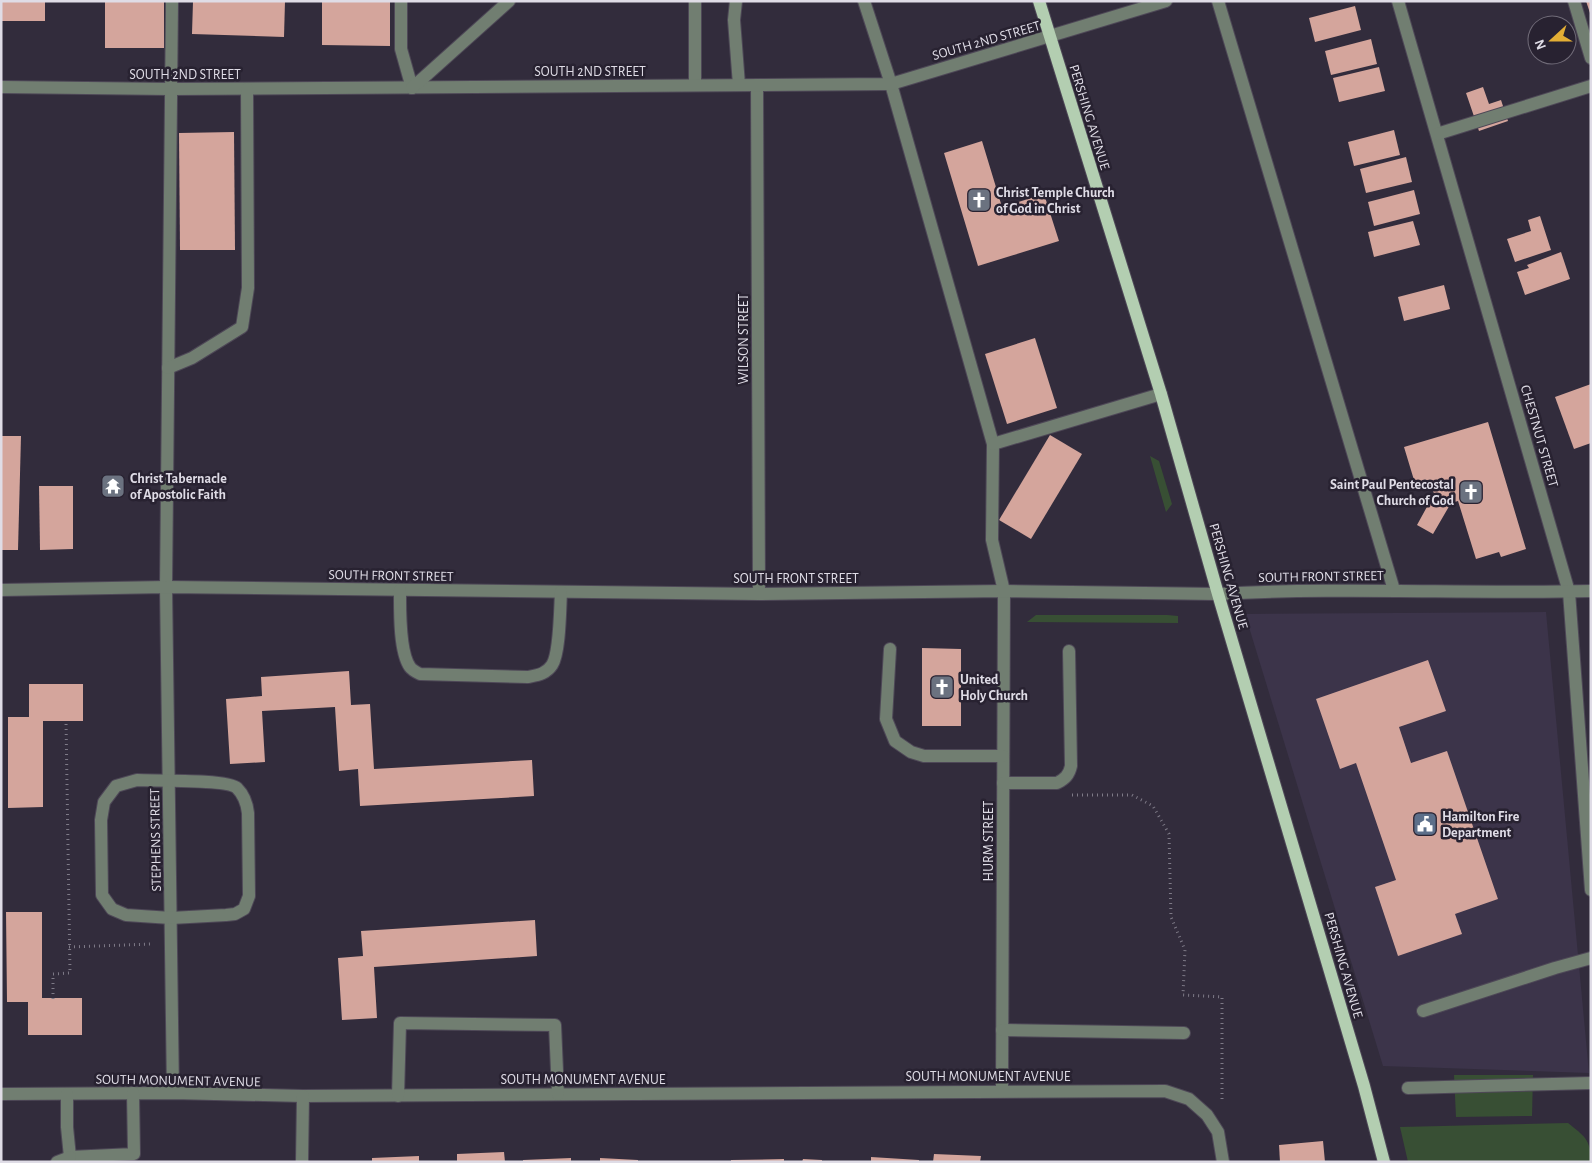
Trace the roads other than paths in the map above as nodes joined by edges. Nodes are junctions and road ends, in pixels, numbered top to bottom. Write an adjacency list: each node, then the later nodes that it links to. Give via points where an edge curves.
1 (172, 1): 21 (street, STEPHENS STREET)
2 (401, 1): 20 (street, via 400,49)
3 (509, 1): 20 (street)
4 (695, 1): 15 (street)
5 (736, 1): 16 (street, via 734,20)
6 (864, 1): 14 (street, HURM STREET)
7 (1039, 1): 12 (main road, PERSHING AVENUE)
8 (1166, 1): 12 (street, SOUTH 2ND STREET)
9 (1218, 1): 30 (street)
10 (1398, 1): 23 (street, CHESTNUT STREET)
11 (1574, 1): 13 (street)
12 (1049, 37): 14 (street, SOUTH 2ND STREET); 25 (main road, PERSHING AVENUE)
13 (1591, 58)
14 (891, 84): 17 (street, SOUTH 2ND STREET); 26 (street, HURM STREET)
15 (695, 85): 16 (street, SOUTH 2ND STREET); 20 (street, SOUTH 2ND STREET)
16 (739, 85): 17 (street, SOUTH 2ND STREET)
17 (757, 85): 35 (street, WILSON STREET)
18 (1591, 86): 23 (street)
19 (1, 87): 21 (street, SOUTH 2ND STREET)
20 (412, 88): 22 (street, SOUTH 2ND STREET)
21 (170, 89): 22 (street, SOUTH 2ND STREET); 24 (street, STEPHENS STREET)
22 (246, 89): 24 (street, via 248,288 242,327 192,358)
23 (1436, 134): 34 (street, CHESTNUT STREET)
24 (168, 368): 27 (street, STEPHENS STREET)
25 (1161, 394): 26 (street); 36 (main road, PERSHING AVENUE)
26 (993, 444): 31 (street, HURM STREET, via 992,540)
27 (166, 587): 28 (street, SOUTH FRONT STREET); 29 (street, SOUTH FRONT STREET); 40 (street, STEPHENS STREET)
28 (1, 590)
29 (400, 590): 33 (street, SOUTH FRONT STREET); 33 (street, via 402,636 406,658 414,671 420,674 528,677 542,674 552,665 557,650)
30 (1394, 590): 34 (street, SOUTH FRONT STREET); 36 (street, SOUTH FRONT STREET)
31 (1004, 591): 35 (street, SOUTH FRONT STREET); 36 (street, SOUTH FRONT STREET); 39 (street, HURM STREET)
32 (1591, 591): 34 (street, SOUTH FRONT STREET)
33 (561, 592): 35 (street, SOUTH FRONT STREET)
34 (1569, 592): 42 (street, CHESTNUT STREET)
35 (759, 594)
36 (1218, 594): 62 (main road, PERSHING AVENUE)
37 (890, 649): 39 (street, via 886,718 895,741 924,756)
38 (1069, 651): 41 (street, via 1069,773 1057,783)
39 (1003, 756): 41 (street, HURM STREET)
40 (169, 782): 43 (street, STEPHENS STREET); 43 (street, via 137,780 116,786 104,802 101,820 102,895 112,909 126,915); 43 (street, via 221,782 236,787 246,801 248,812 249,896 244,908 226,916)
41 (1003, 783): 46 (street, HURM STREET)
42 (1591, 890)
43 (171, 918): 51 (street, STEPHENS STREET)
44 (1591, 958): 45 (street)
45 (1423, 1011)
46 (1002, 1030): 47 (street); 50 (street, HURM STREET)
47 (1184, 1033)
48 (1591, 1084): 49 (street)
49 (1408, 1088)
50 (1002, 1091): 55 (street, SOUTH MONUMENT AVENUE); 61 (street, SOUTH MONUMENT AVENUE, via 1165,1091 1190,1099 1207,1115 1218,1132)
51 (173, 1093): 54 (street, SOUTH MONUMENT AVENUE); 56 (street, SOUTH MONUMENT AVENUE)
52 (1, 1094): 53 (street, SOUTH MONUMENT AVENUE)
53 (67, 1094): 54 (street, SOUTH MONUMENT AVENUE); 58 (street)
54 (133, 1094): 58 (street, via 134,1154)
55 (558, 1094): 57 (street, SOUTH MONUMENT AVENUE); 57 (street, via 555,1025 400,1023)
56 (303, 1096): 57 (street, SOUTH MONUMENT AVENUE); 60 (street)
57 (398, 1096)
58 (70, 1157): 59 (street)
59 (57, 1162)
60 (302, 1162)
61 (1223, 1162)
62 (1384, 1162)

